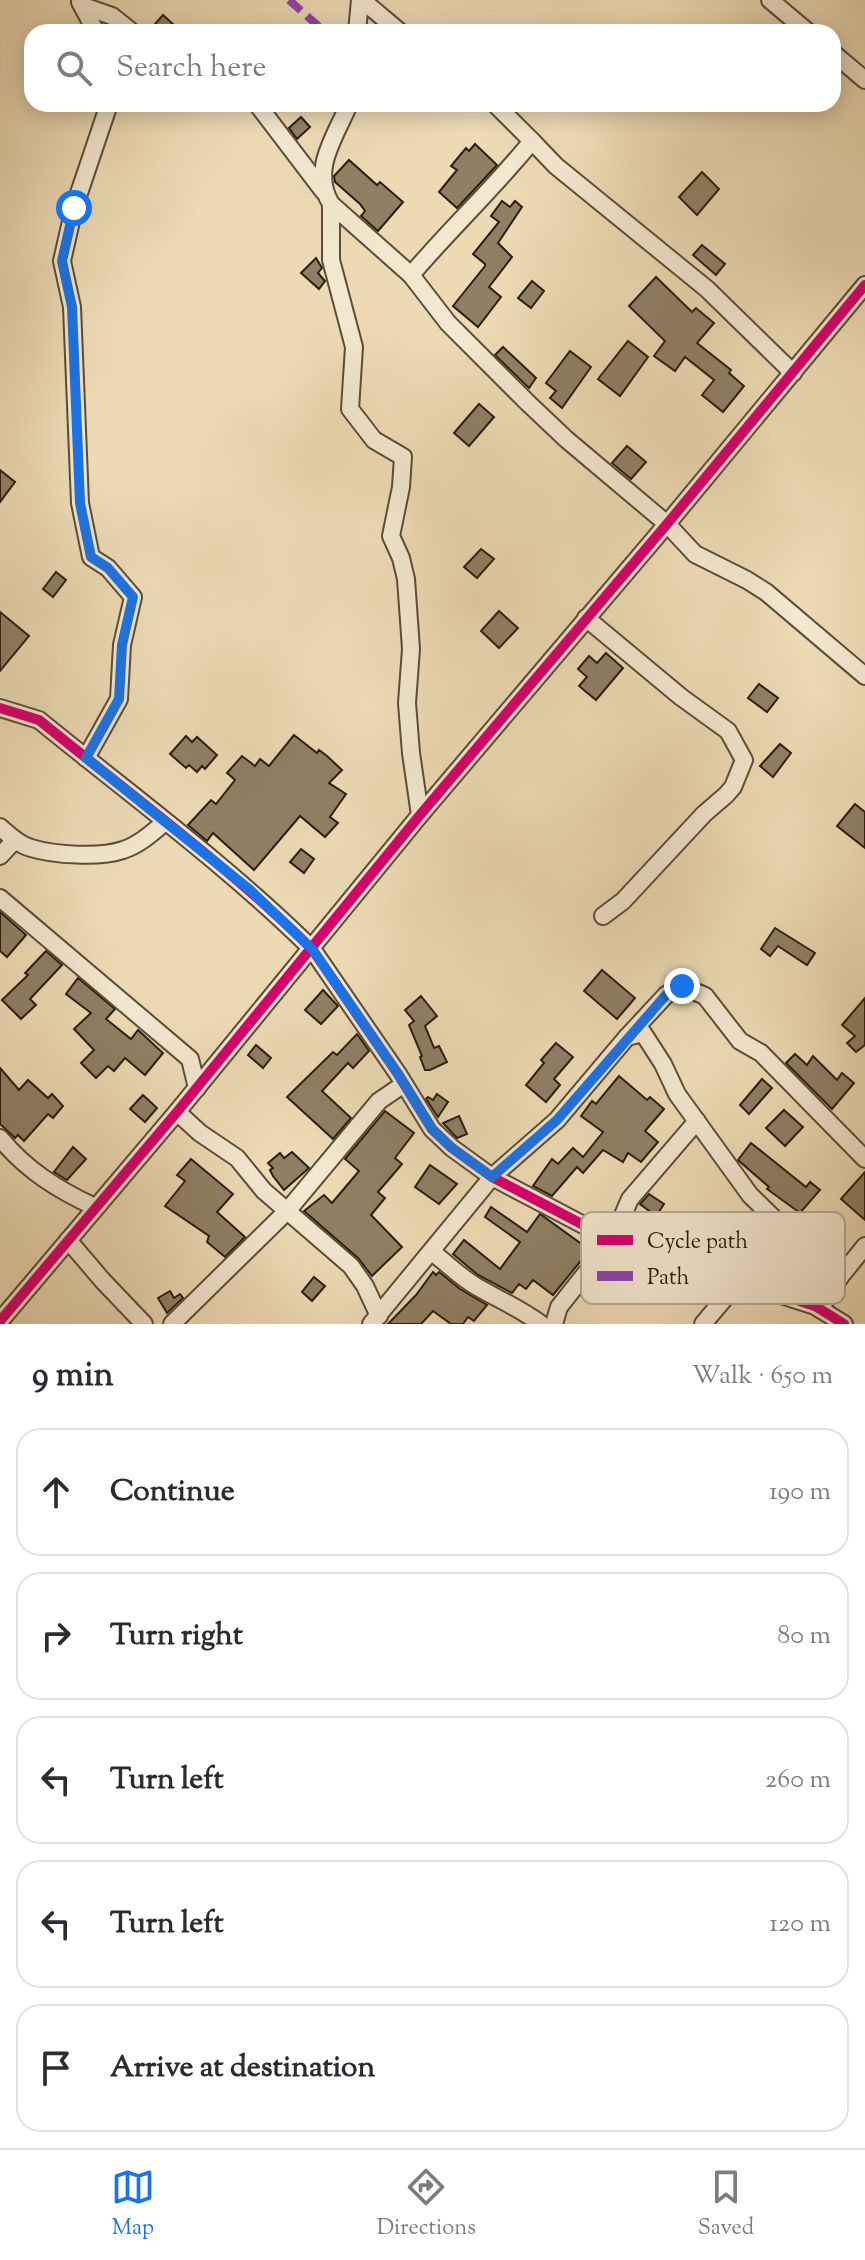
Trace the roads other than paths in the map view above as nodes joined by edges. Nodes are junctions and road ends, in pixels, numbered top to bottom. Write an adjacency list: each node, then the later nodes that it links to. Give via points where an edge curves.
1 (361, 0): 6 (street); 7 (street)
2 (770, 0): 8 (street)
3 (81, 3): 4 (street); 5 (street)
4 (92, 24)
5 (122, 24)
6 (358, 24)
7 (390, 24)
8 (798, 24)
9 (841, 60): 10 (street)
10 (865, 80)
11 (106, 112): 24 (street, via 62,261 72,307 80,503 91,557 133,597 122,645 119,699)
12 (263, 112): 16 (street)
13 (345, 112): 16 (street, via 328,147)
14 (503, 112): 15 (street)
15 (532, 141): 17 (street); 19 (street, via 707,289)
16 (328, 198): 17 (street); 25 (street, via 331,260 354,347 350,409 374,440 403,457 391,536 406,579 411,649 407,703)
17 (411, 275): 20 (street, via 448,323 528,403)
18 (864, 288): 19 (street)
19 (793, 373): 20 (street)
20 (667, 524): 21 (street); 22 (street, via 695,554 766,592)
21 (586, 618): 25 (street); 31 (street, via 728,731 744,760 726,795)
22 (865, 676)
23 (0, 708): 24 (street, via 39,720)
24 (86, 758): 26 (street)
25 (420, 815): 32 (street)
26 (165, 822): 28 (street, via 134,846 114,852 31,849); 32 (street, via 250,890)
27 (0, 827): 28 (street)
28 (15, 840): 29 (street)
29 (0, 856)
30 (0, 898): 35 (street, via 190,1059)
31 (603, 916)
32 (312, 949): 34 (street); 35 (street)
33 (627, 1037): 37 (street, via 643,1033); 39 (street, via 666,995 682,986 705,996 740,1041 761,1053); 40 (street, via 557,1120)
34 (404, 1084): 40 (street, via 442,1140); 42 (street, via 379,1101)
35 (197, 1088): 36 (street)
36 (177, 1112): 41 (street); 42 (street, via 237,1158)
37 (697, 1121): 43 (street); 44 (street)
38 (0, 1138): 41 (street, via 49,1184)
39 (865, 1159)
40 (492, 1177): 45 (street); 48 (street)
41 (95, 1207): 46 (street)
42 (288, 1210): 55 (street, via 358,1273); 58 (street)
43 (624, 1212)
44 (767, 1212)
45 (581, 1224)
46 (68, 1240): 56 (street); 57 (street)
47 (865, 1246): 49 (street)
48 (432, 1252): 55 (street); 59 (street, via 479,1288)
49 (845, 1271)
50 (581, 1279): 60 (street, via 559,1307)
51 (723, 1304): 61 (street)
52 (806, 1304): 54 (street)
53 (823, 1304): 54 (street)
54 (820, 1309): 62 (street)
55 (375, 1320)
56 (0, 1321)
57 (144, 1324)
58 (172, 1324)
59 (541, 1324)
60 (554, 1324)
61 (703, 1324)
62 (844, 1324)

